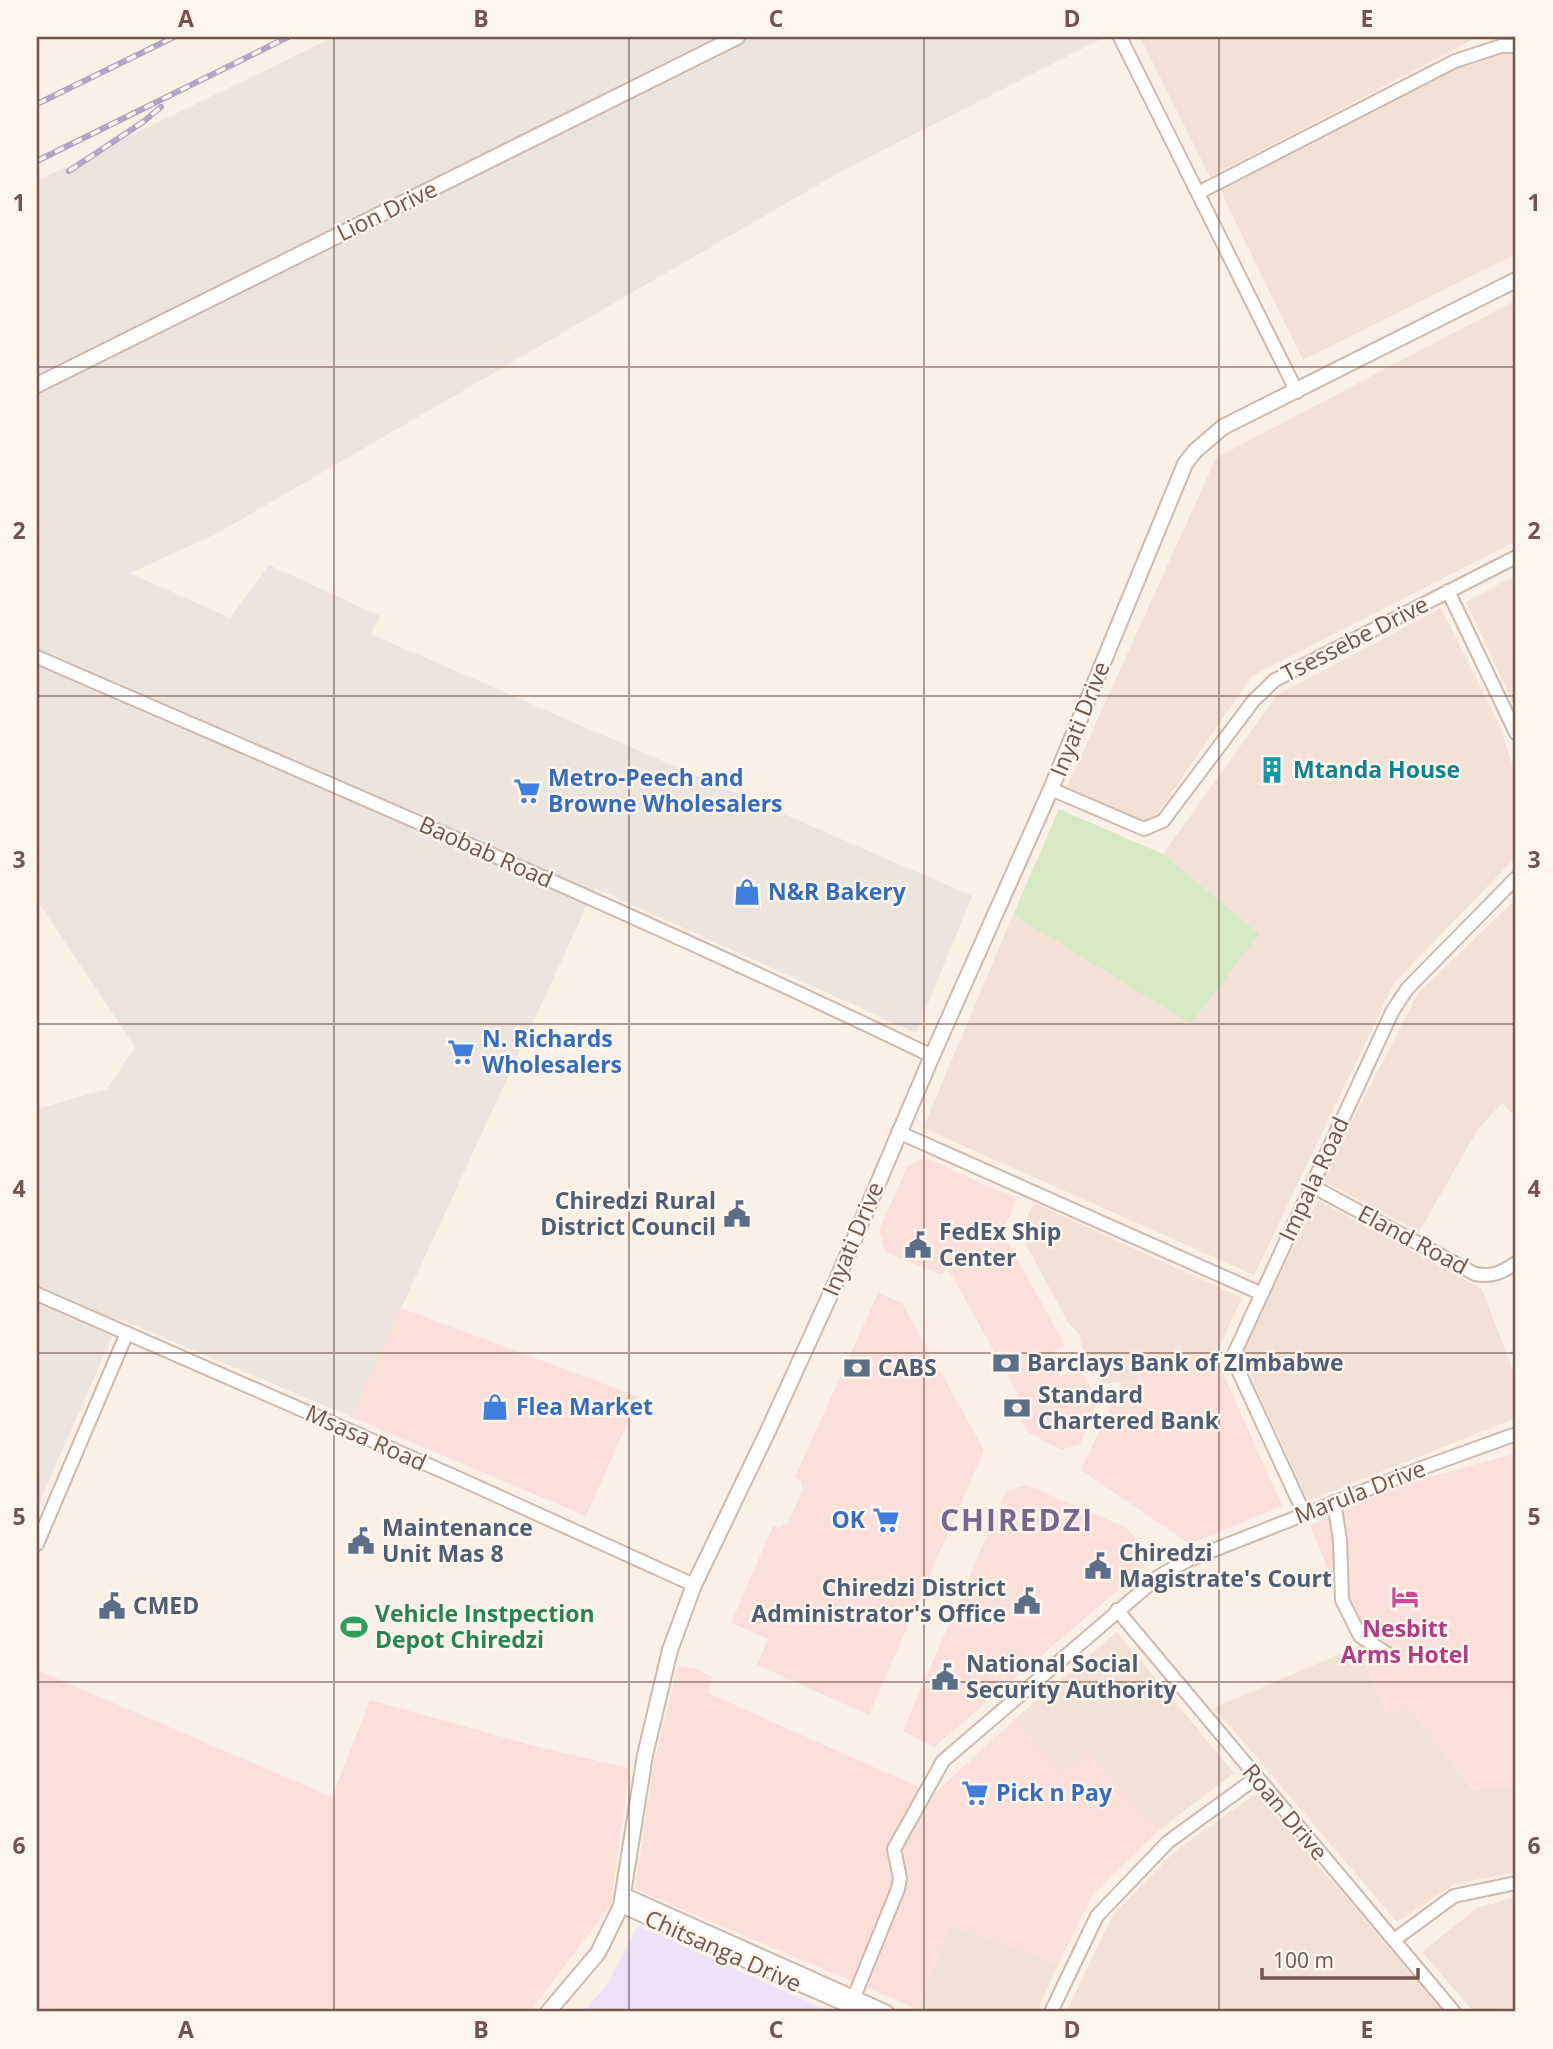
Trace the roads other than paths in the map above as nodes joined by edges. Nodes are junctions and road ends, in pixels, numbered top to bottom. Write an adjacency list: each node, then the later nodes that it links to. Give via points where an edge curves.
1 (737, 37): 6 (street, Lion Drive)
2 (1120, 37): 4 (street)
3 (1516, 46): 4 (street, via 1501,46 1455,61)
4 (1198, 193): 7 (street)
5 (1516, 280): 7 (street, Inyati Drive)
6 (37, 384)
7 (1297, 392): 12 (street, Inyati Drive, via 1223,427 1185,464)
8 (1516, 556): 9 (street, Tsessebe Drive)
9 (1448, 591): 11 (street); 12 (street, Tsessebe Drive, via 1275,680 1254,700 1163,821 1144,829)
10 (37, 657): 14 (street, Baobab Road, via 592,899)
11 (1516, 733)
12 (1051, 789): 14 (street, Inyati Drive)
13 (1516, 878): 16 (street, Impala Road, via 1407,989 1392,1012)
14 (932, 1056): 15 (street, Inyati Drive)
15 (898, 1132): 18 (street); 25 (street, Inyati Drive, via 836,1282)
16 (1312, 1186): 17 (street, Eland Road, via 1475,1274 1498,1275); 18 (street, Impala Road)
17 (1516, 1263)
18 (1260, 1293): 23 (street, Impala Road, via 1235,1361)
19 (37, 1294): 20 (street, Msasa Road)
20 (127, 1333): 24 (street); 25 (street, Msasa Road)
21 (1516, 1434): 22 (street, Marula Drive)
22 (1334, 1502): 23 (street, Marula Drive); 27 (street, via 1342,1601 1360,1636)
23 (1304, 1513): 26 (street, Marula Drive, via 1186,1561)
24 (37, 1544)
25 (694, 1585): 30 (street, Inyati Drive, via 670,1650 645,1755)
26 (1118, 1610): 28 (street, Roan Drive); 32 (street, Marula Drive, via 943,1761 894,1849 898,1889)
27 (1389, 1655)
28 (1256, 1778): 31 (street, Roan Drive); 36 (street, via 1168,1842 1097,1916)
29 (1516, 1883): 31 (street, via 1454,1896)
30 (622, 1900): 32 (street); 33 (street, Inyati Drive, via 598,1953); 34 (street, Chitsanga Drive)
31 (1394, 1940): 37 (street, Roan Drive)
32 (853, 1997): 35 (street)
33 (548, 2012)
34 (862, 2012)
35 (887, 2012)
36 (1051, 2012)
37 (1454, 2012)

